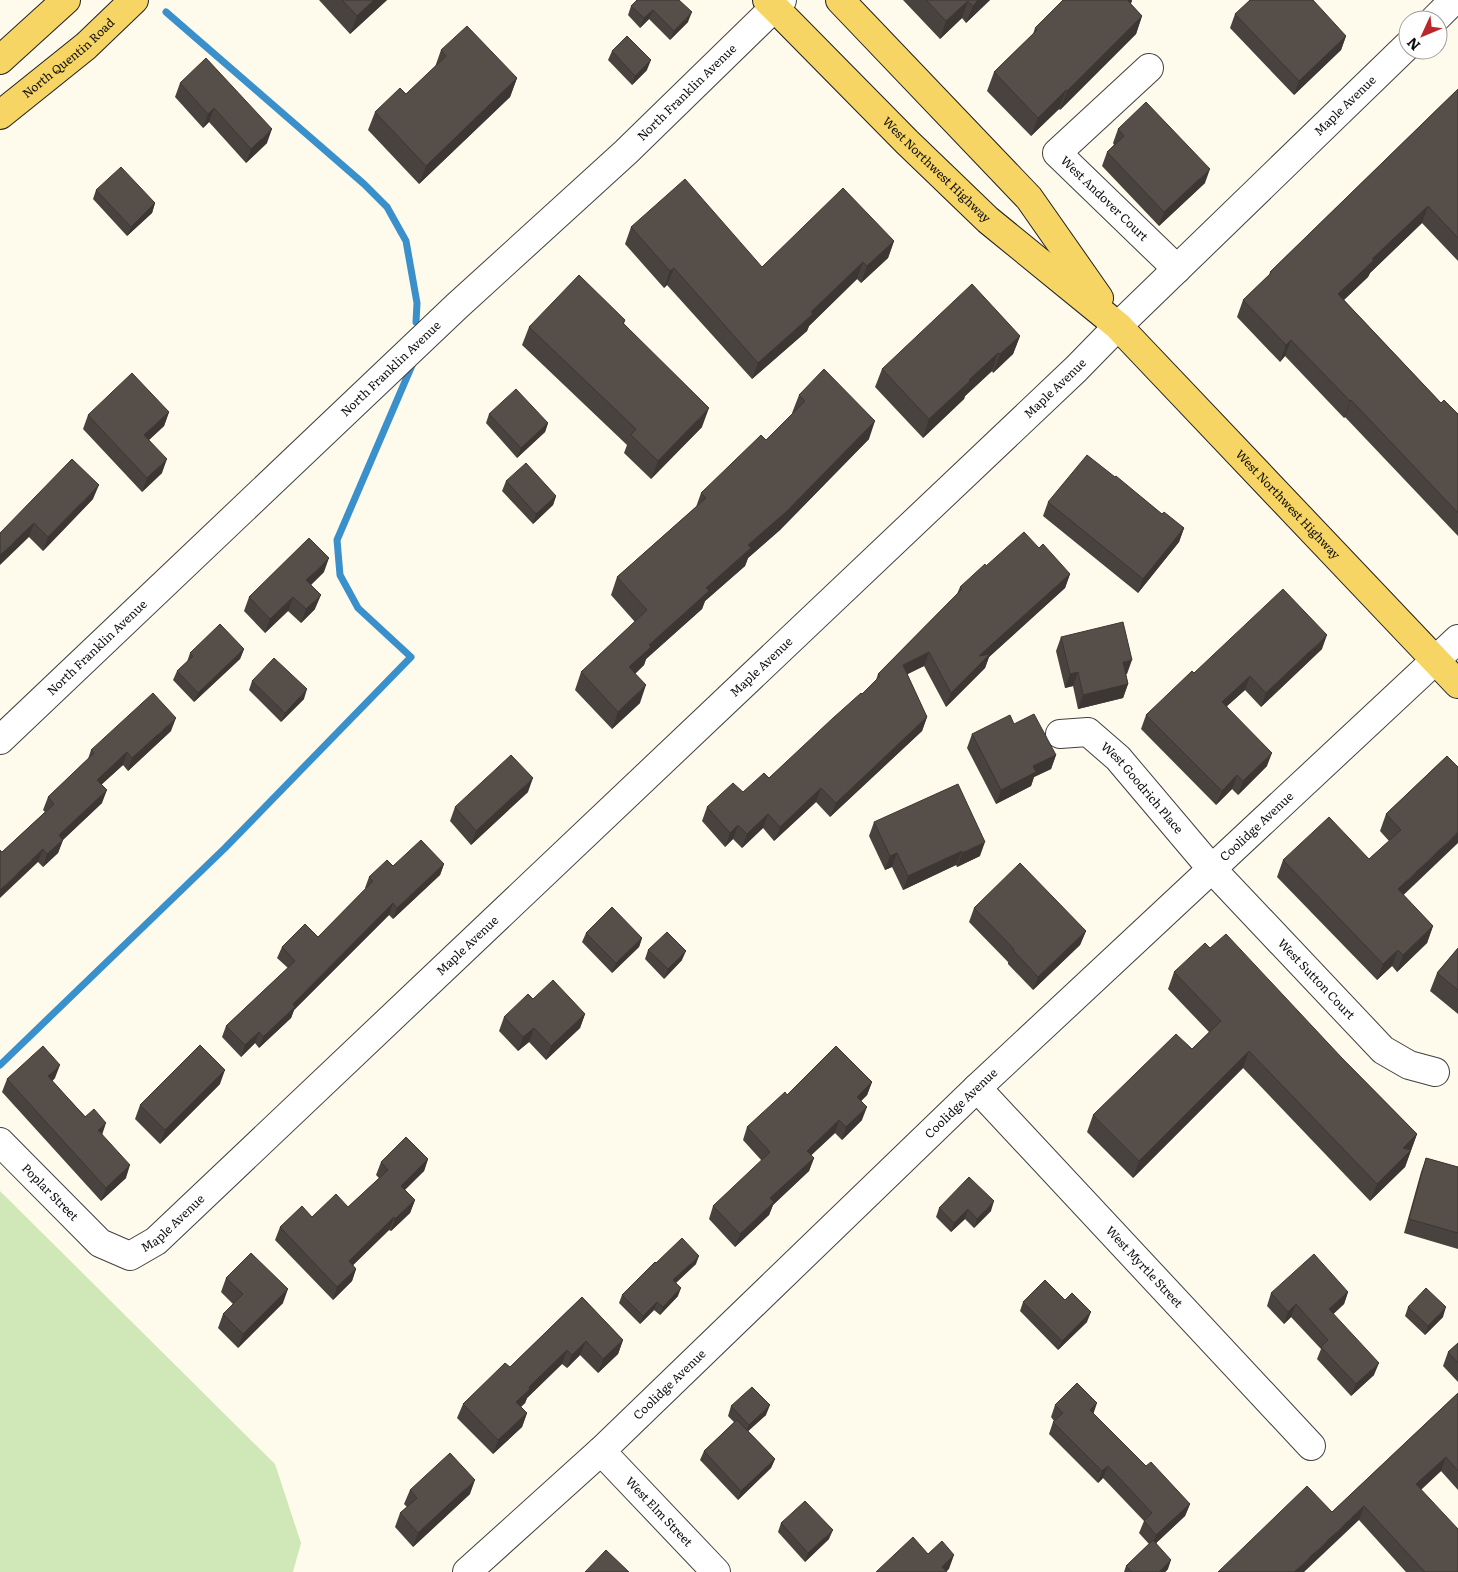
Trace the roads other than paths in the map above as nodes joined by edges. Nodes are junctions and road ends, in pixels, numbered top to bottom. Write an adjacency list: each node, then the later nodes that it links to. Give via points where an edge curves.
1 (66, 0): 8 (main road)
2 (134, 0): 10 (main road, North Quentin Road, via 86,46)
3 (840, 0): 12 (main road, West Northwest Highway, via 1029,198)
4 (1454, 0): 6 (street)
5 (775, 2): 12 (main road, West Northwest Highway, via 907,142 988,220); 17 (street, North Franklin Avenue, via 626,152 457,306)
6 (1444, 10)
7 (1398, 55): 11 (street, Maple Avenue)
8 (0, 60)
9 (1149, 68): 11 (street, West Andover Court, via 1057,154)
10 (0, 115)
11 (1176, 269): 12 (street, Maple Avenue)
12 (1118, 326): 14 (main road, West Northwest Highway); 22 (street, Maple Avenue, via 1047,397 156,1241 130,1256)
13 (1458, 639): 14 (street, Coolidge Avenue)
14 (1435, 660): 15 (main road, West Northwest Highway); 18 (street, Coolidge Avenue)
15 (1458, 684)
16 (1060, 734): 18 (street, West Goodrich Place, via 1088,732 1118,758)
17 (0, 740)
18 (1211, 868): 19 (street, West Sutton Court, via 1383,1050 1409,1065); 20 (street, Coolidge Avenue)
19 (1435, 1072)
20 (977, 1088): 23 (street, West Myrtle Street); 24 (street, Coolidge Avenue)
21 (0, 1142): 22 (street, Poplar Street)
22 (100, 1243)
23 (1310, 1446)
24 (601, 1451): 25 (street, Coolidge Avenue); 26 (street, West Elm Street)
25 (467, 1572)
26 (716, 1572)

